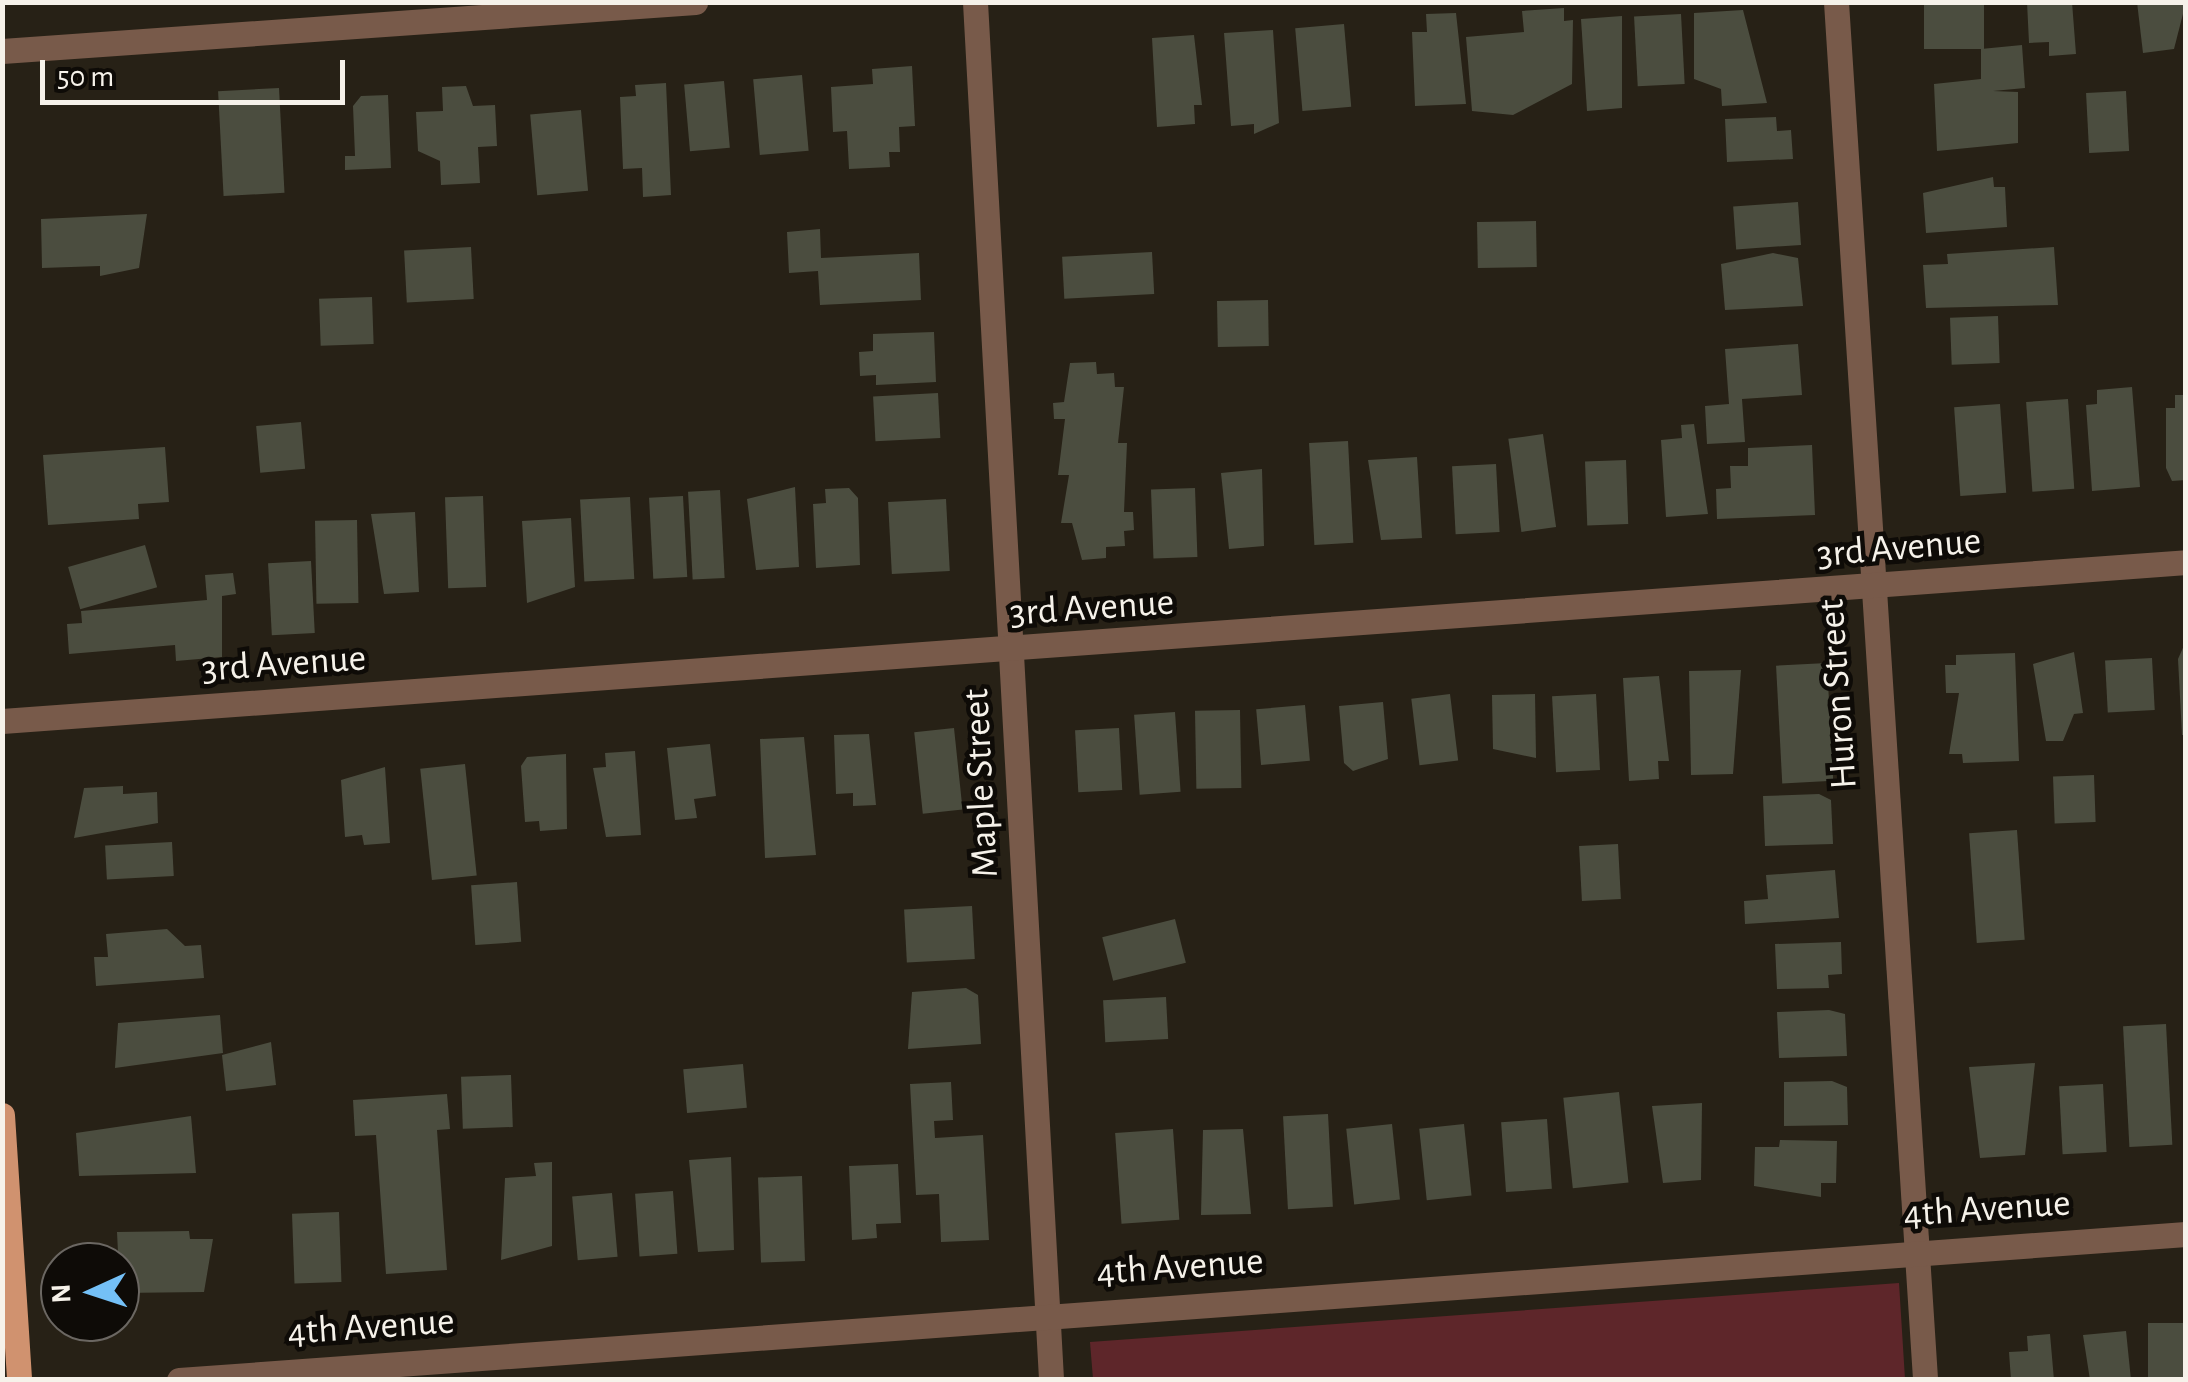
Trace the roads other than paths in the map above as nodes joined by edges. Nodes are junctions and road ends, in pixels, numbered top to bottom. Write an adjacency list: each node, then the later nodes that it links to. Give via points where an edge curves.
1 (695, 2): 4 (street)
2 (976, 2): 7 (street, Maple Street)
3 (1836, 2): 6 (street, Huron Street)
4 (2, 51)
5 (2186, 562): 6 (street, 3rd Avenue)
6 (1869, 590): 7 (street, 3rd Avenue); 11 (street, Huron Street)
7 (1012, 653): 8 (street, 3rd Avenue); 12 (street, Maple Street)
8 (2, 721)
9 (2, 1115): 13 (main road)
10 (2186, 1234): 11 (street, 4th Avenue)
11 (1917, 1252): 12 (street, 4th Avenue); 16 (street, Huron Street)
12 (1048, 1315): 14 (street, 4th Avenue); 15 (street, Maple Street)
13 (19, 1380)
14 (179, 1380)
15 (1051, 1380)
16 (1925, 1380)

